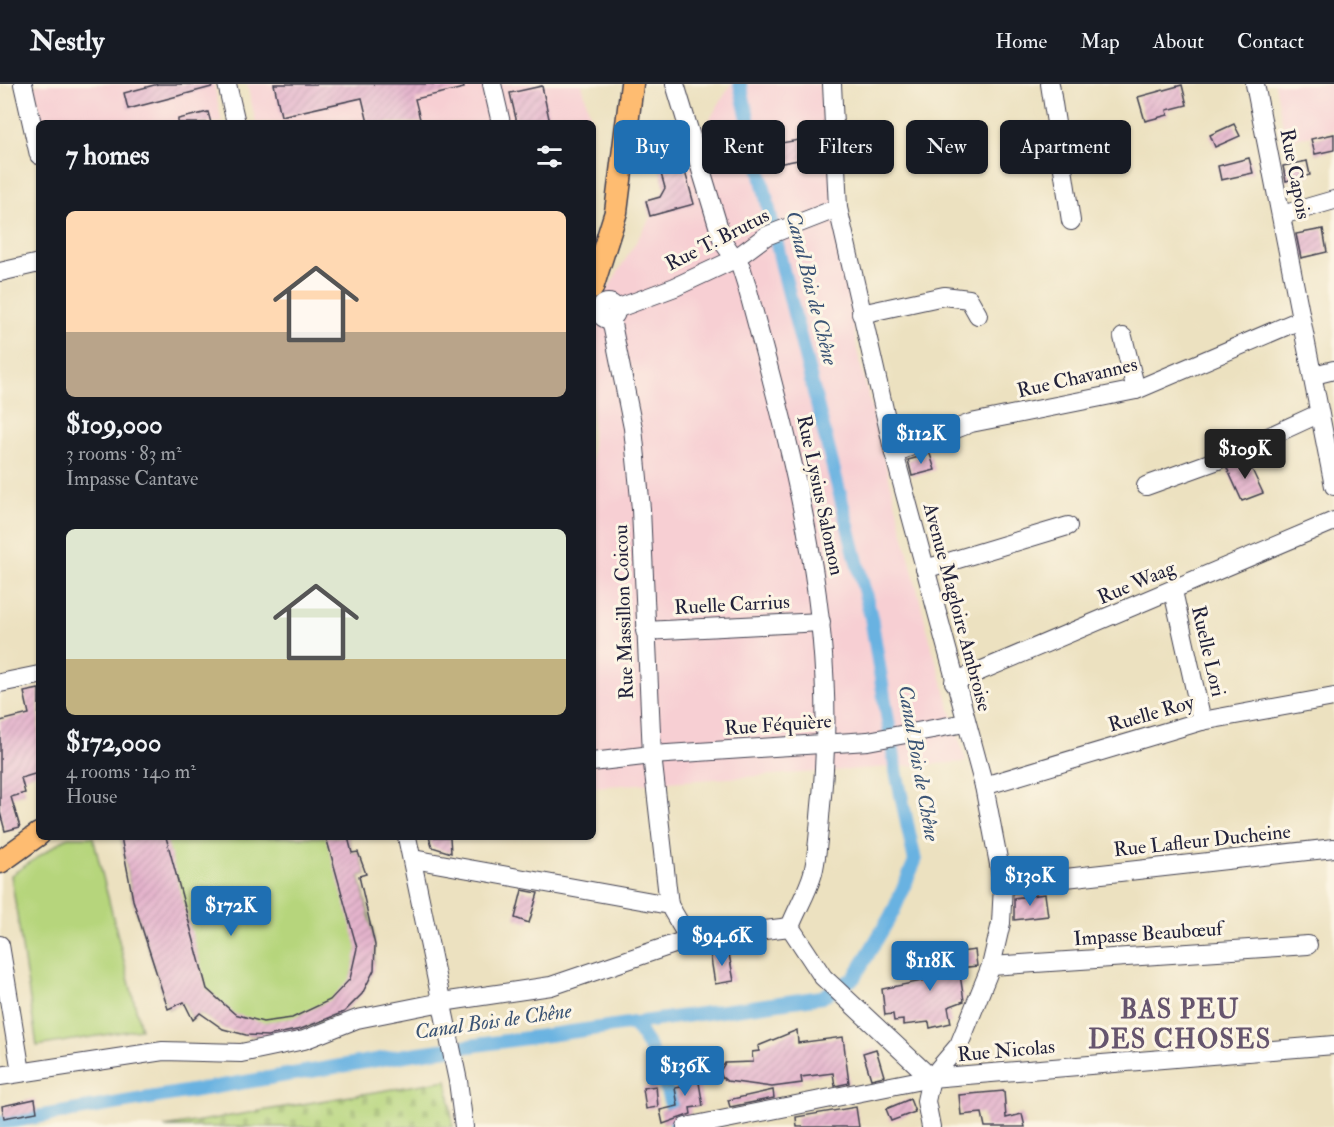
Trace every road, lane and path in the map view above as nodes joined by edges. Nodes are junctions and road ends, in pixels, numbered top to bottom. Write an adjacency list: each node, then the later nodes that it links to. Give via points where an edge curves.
1 (23, 84): 11 (street)
2 (227, 84): 9 (street)
3 (492, 84): 10 (street)
4 (632, 84): 19 (main road, via 616,212)
5 (675, 84): 16 (street, Rue Lysius Salomon, via 723,242)
6 (832, 84): 13 (street, Avenue Magloire Ambroise)
7 (1050, 84): 15 (street)
8 (1255, 84): 14 (street, Rue Capois)
9 (235, 120)
10 (500, 120)
11 (36, 142)
12 (1334, 200): 14 (street)
13 (838, 208): 16 (street, Rue T. Brutus, via 766,236); 21 (street, Avenue Magloire Ambroise)
14 (1282, 215): 23 (street, Rue Capois)
15 (1071, 220)
16 (735, 259): 20 (street, Rue T. Brutus, via 675,287); 36 (street, Rue Lysius Salomon, via 746,283 794,459)
17 (36, 264): 18 (street)
18 (0, 272)
19 (596, 278)
20 (605, 312): 37 (street, Rue Massillon Coicou, via 633,428 641,508)
21 (861, 314): 22 (street, via 944,296 969,299); 29 (street, Avenue Magloire Ambroise)
22 (978, 315)
23 (1300, 320): 26 (street, Rue Capois); 27 (street, Rue Chavannes)
24 (1123, 337): 27 (street)
25 (1334, 370): 26 (street)
26 (1314, 375): 28 (street, Rue Capois)
27 (1136, 390): 29 (street, Rue Chavannes, via 971,423)
28 (1318, 414): 30 (street, via 1218,460); 31 (street, Rue Capois)
29 (894, 453): 34 (street, Avenue Magloire Ambroise)
30 (1146, 486)
31 (1334, 486)
32 (1334, 521): 35 (street, Rue Waag)
33 (1068, 526): 34 (street)
34 (925, 569): 39 (street, Avenue Magloire Ambroise)
35 (1173, 591): 39 (street, Rue Waag); 42 (street, Ruelle Lori)
36 (822, 622): 37 (street, Ruelle Carrius); 44 (street, Rue Lysius Salomon)
37 (645, 631): 45 (street, Rue Massillon Coicou)
38 (36, 676): 40 (street)
39 (954, 682): 43 (street, Avenue Magloire Ambroise)
40 (0, 683)
41 (1334, 697): 42 (street, Ruelle Roy)
42 (1202, 721): 47 (street, Ruelle Roy)
43 (965, 723): 44 (street, Rue Féquière, via 901,737); 47 (street, Avenue Magloire Ambroise)
44 (826, 743): 45 (street, Rue Féquière); 55 (street, Rue Lysius Salomon, via 813,874)
45 (652, 755): 46 (street, Rue Féquière); 54 (street, Rue Massillon Coicou)
46 (596, 762)
47 (984, 786): 53 (street, Avenue Magloire Ambroise)
48 (36, 836): 52 (main road)
49 (408, 840): 51 (street)
50 (1334, 848): 53 (street, Rue Lafleur Ducheine)
51 (413, 859): 54 (street); 60 (street)
52 (0, 862)
53 (1003, 885): 59 (street, Avenue Magloire Ambroise, via 1001,923)
54 (669, 905): 56 (street)
55 (789, 927): 56 (street); 64 (street, via 823,977)
56 (689, 939): 60 (street, via 551,986)
57 (0, 945): 62 (street)
58 (1308, 945): 59 (street, Impasse Beaubœuf)
59 (992, 966): 64 (street, Avenue Magloire Ambroise, via 959,1046)
60 (442, 1002): 62 (street, via 357,1019 304,1040 241,1053 163,1051); 65 (street)
61 (1334, 1045): 64 (street, Rue Nicolas)
62 (21, 1072): 63 (street)
63 (0, 1076)
64 (931, 1078): 66 (street, Rue Nicolas); 67 (street, via 926,1101)
65 (464, 1127)
66 (686, 1127)
67 (932, 1127)

